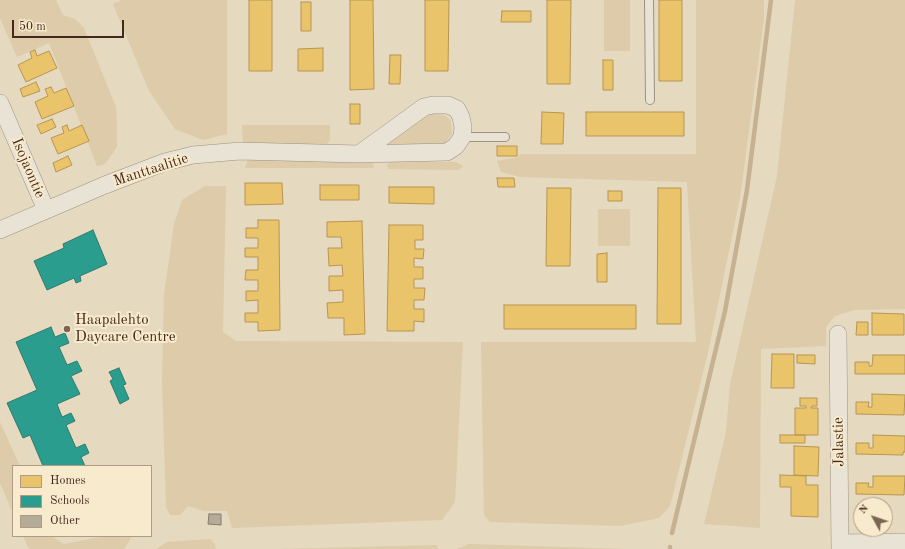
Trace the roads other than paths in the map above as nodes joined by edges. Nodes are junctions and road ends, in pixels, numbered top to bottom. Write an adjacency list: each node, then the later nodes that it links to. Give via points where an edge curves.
1 (649, 0): 2 (lane)
2 (650, 100)
3 (0, 103): 7 (street, Isojaontie)
4 (462, 137): 5 (lane); 6 (street, Manttaalitie, via 452,150 442,153); 6 (street, via 463,127 457,109 448,105 433,105 418,111)
5 (505, 137)
6 (359, 154): 7 (street, Manttaalitie, via 240,151 193,156 165,162)
7 (46, 210): 8 (street, Manttaalitie)
8 (0, 230)
9 (838, 334): 11 (street, Jalastie)
10 (905, 542): 11 (street)
11 (840, 546)

